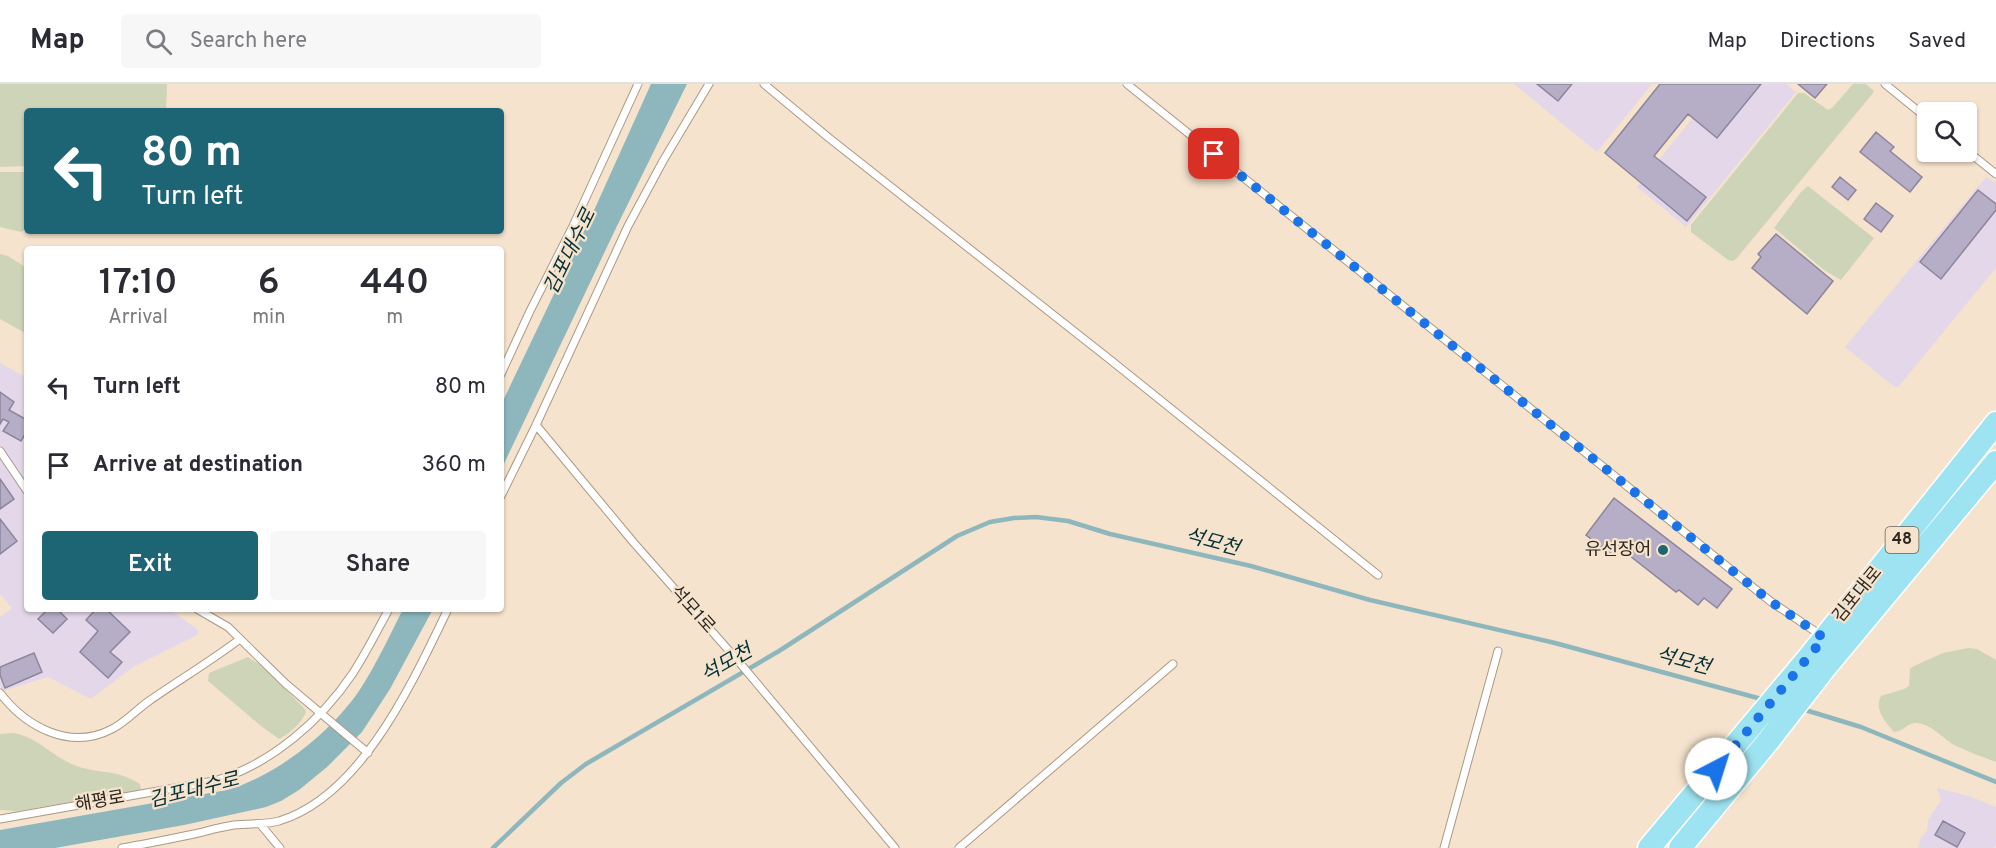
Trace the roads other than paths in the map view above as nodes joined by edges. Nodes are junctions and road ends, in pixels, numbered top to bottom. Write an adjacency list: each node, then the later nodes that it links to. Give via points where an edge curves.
1 (638, 84): 9 (lane)
2 (709, 84): 11 (lane, via 628,226)
3 (764, 84): 16 (lane)
4 (1127, 84): 20 (lane, via 1770,601)
5 (1884, 84): 6 (lane)
6 (1917, 110)
7 (1977, 159): 8 (lane)
8 (1996, 174)
9 (504, 368)
10 (1996, 423): 20 (main road, 김포대로 / 48)
11 (537, 425): 15 (lane); 32 (lane, 석모1로)
12 (0, 451): 14 (lane)
13 (1996, 462): 23 (main road, 김포대로 / 48)
14 (24, 487)
15 (504, 490)
16 (1378, 575)
17 (202, 612): 21 (lane)
18 (387, 612): 26 (lane, 해평로, via 351,675)
19 (446, 612): 27 (lane, via 389,722)
20 (1824, 638): 23 (main road, 김포대로 / 48)
21 (240, 639): 25 (lane, via 119,725 90,736 55,735 18,714); 26 (lane)
22 (1498, 651): 34 (lane)
23 (1816, 663): 35 (main road, 김포대로 / 48, via 1742,737); 36 (main road, 김포대로 / 48, via 1769,740)
24 (1173, 664): 33 (lane)
25 (0, 693)
26 (323, 713): 27 (lane); 28 (lane, 해평로, via 259,763 226,778)
27 (368, 753): 29 (lane, via 319,800 290,817)
28 (0, 819)
29 (261, 825): 30 (lane, via 236,825); 31 (lane)
30 (122, 848)
31 (280, 848)
32 (895, 848)
33 (959, 848)
34 (1444, 848)
35 (1649, 848)
36 (1680, 848)

